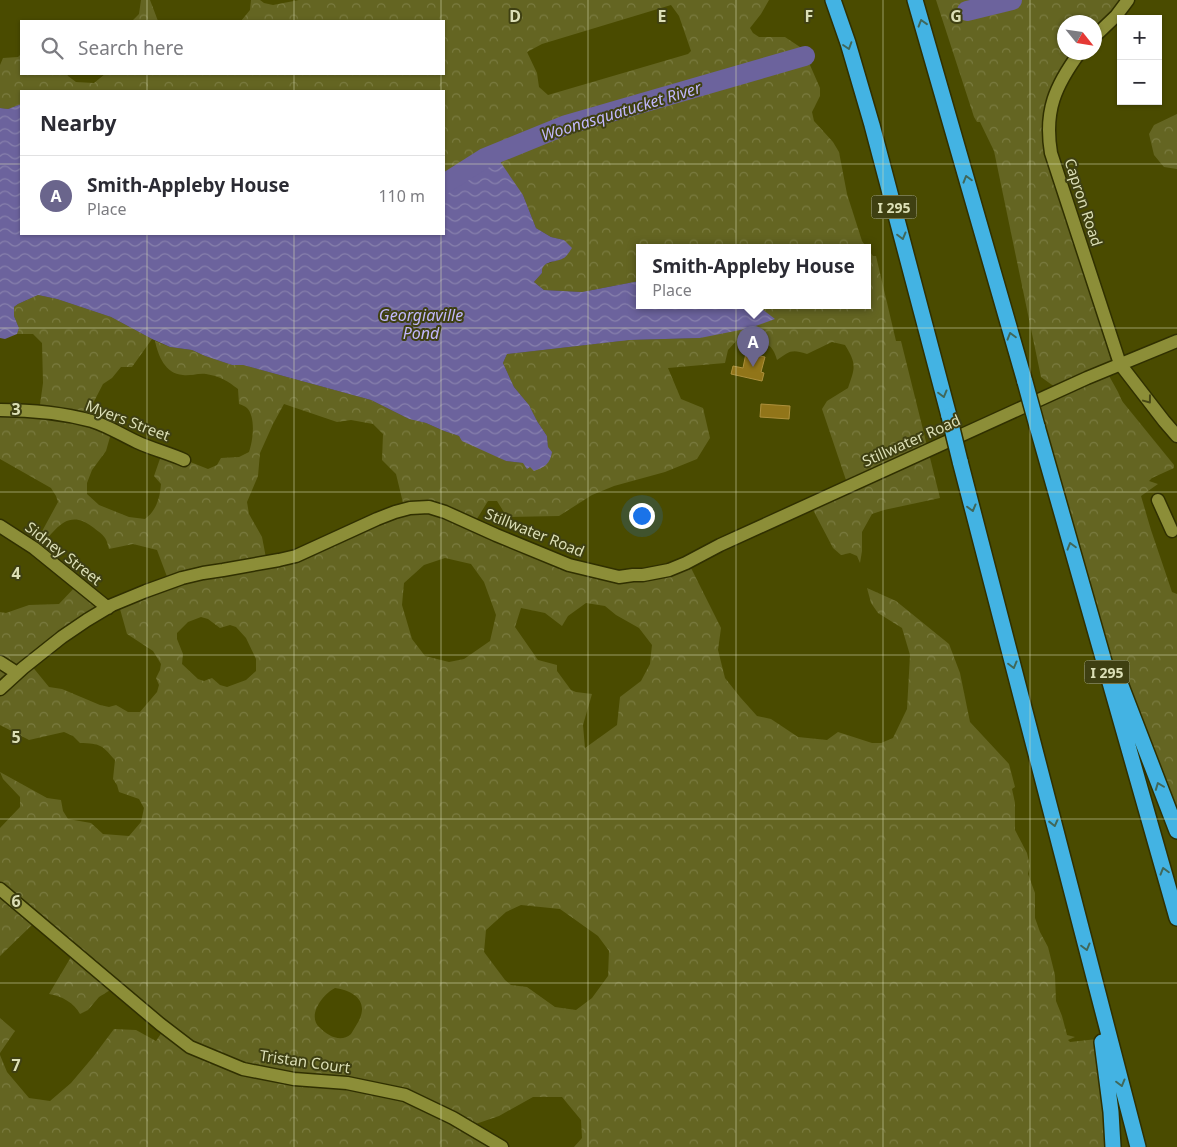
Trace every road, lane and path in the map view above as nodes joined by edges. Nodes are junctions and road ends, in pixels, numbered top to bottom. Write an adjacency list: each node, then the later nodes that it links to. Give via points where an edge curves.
1 (833, 0): 22 (highway, I 295, one-way to 22, bridge, via 872,125)
2 (915, 0): 14 (highway, I 295, one-way to 2, bridge)
3 (1128, 0): 4 (street)
4 (1102, 29)
5 (1074, 60): 7 (street, Capron Road, via 1053,99 1048,138)
6 (1177, 341): 7 (street, Stillwater Road)
7 (1120, 364): 9 (street, Capron Road, one-way to 9); 15 (street, Stillwater Road, via 686,563 660,572 620,577 569,565 445,512 419,507 395,512 296,556 182,578)
8 (0, 410): 10 (street, Myers Street, via 68,415 93,422)
9 (1177, 436)
10 (184, 460)
11 (1158, 500): 13 (street)
12 (0, 526): 15 (street, Sidney Street, via 34,548)
13 (1175, 533)
14 (1080, 577): 19 (highway, one-way to 14); 21 (highway, I 295, one-way to 14)
15 (108, 608): 17 (street, Stillwater Road, via 77,626)
16 (0, 662): 17 (street)
17 (17, 673): 18 (street, Stillwater Road)
18 (0, 689)
19 (1177, 831)
20 (0, 889): 23 (street, Tristan Court, via 190,1047 243,1069 294,1079 347,1083 405,1096 453,1118)
21 (1177, 918)
22 (1091, 968): 24 (highway, via 1110,1099); 25 (highway, I 295, one-way to 25)
23 (502, 1147)
24 (1113, 1147)
25 (1138, 1147)

